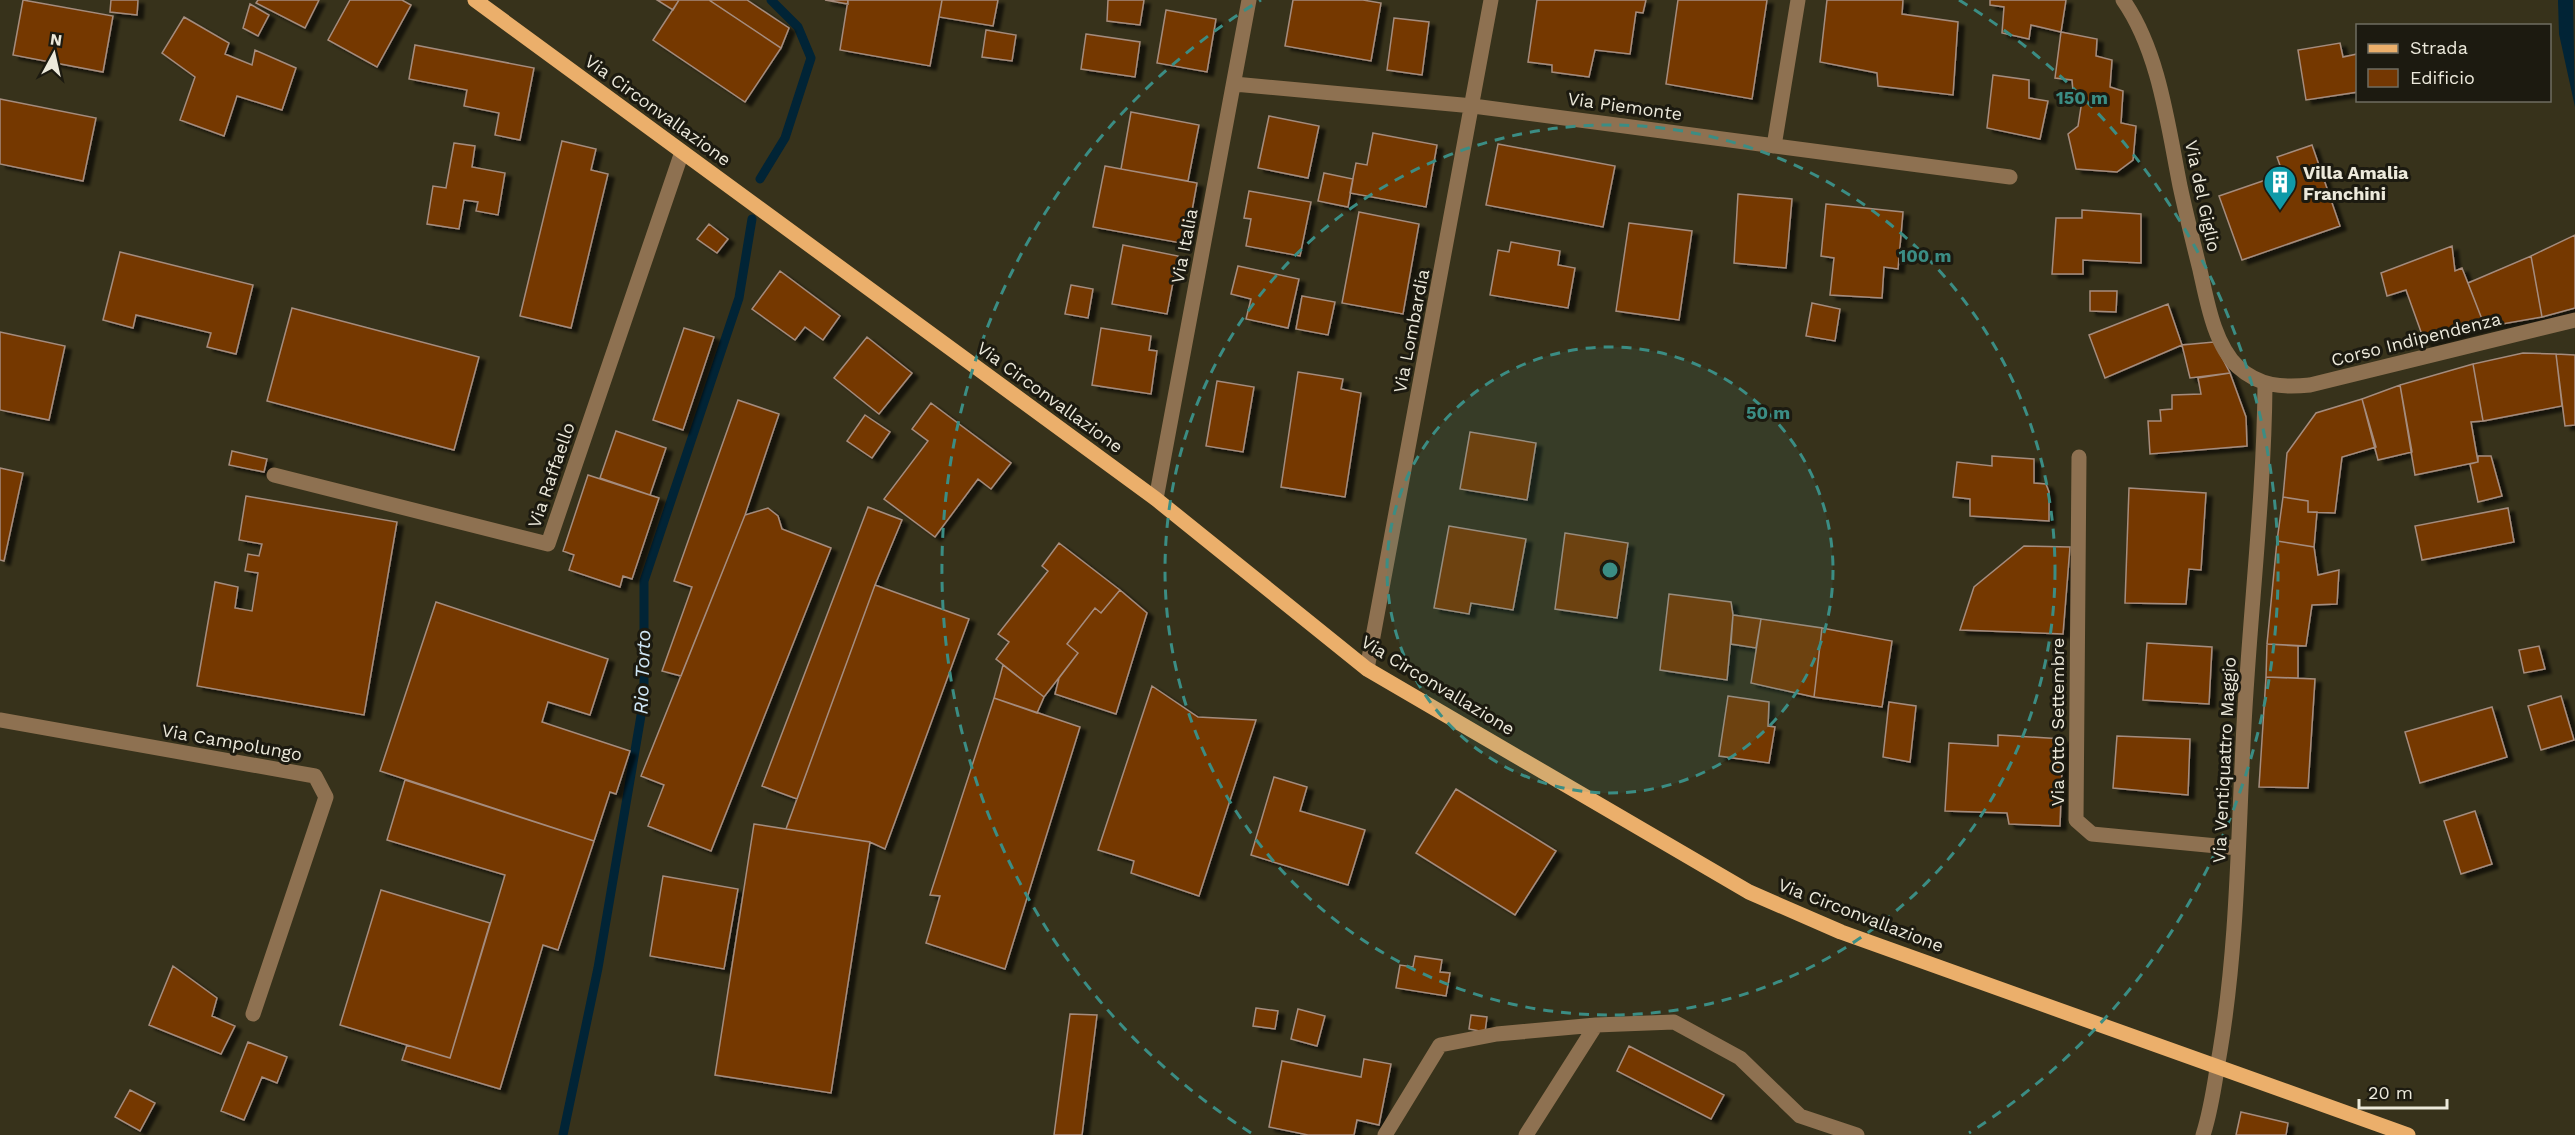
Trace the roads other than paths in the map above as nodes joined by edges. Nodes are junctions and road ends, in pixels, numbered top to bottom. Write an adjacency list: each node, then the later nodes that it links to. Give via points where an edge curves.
1 (475, 0): 9 (main road, Via Circonvallazione)
2 (1249, 0): 6 (street, Via Italia)
3 (1491, 0): 7 (street, Via Lombardia)
4 (1798, 0): 8 (street)
5 (2129, 3): 12 (street, Via del Giglio, via 2165,106 2204,291 2217,332 2238,367)
6 (1234, 84): 7 (street, Via Piemonte); 15 (street, Via Italia)
7 (1473, 106): 8 (street, Via Piemonte); 16 (street, Via Lombardia)
8 (1774, 146): 10 (street, Via Piemonte)
9 (682, 152): 14 (street, Via Raffaello, via 548,544); 15 (main road, Via Circonvallazione)
10 (2010, 177)
11 (2575, 320): 12 (street, Corso Indipendenza, via 2343,378 2291,387)
12 (2265, 385): 18 (street, Via Ventiquattro Maggio, via 2265,445)
13 (2079, 457): 18 (street, Via Otto Settembre, via 2076,820 2092,834)
14 (274, 475)
15 (1156, 499): 16 (main road, Via Circonvallazione)
16 (1367, 669): 21 (main road, Via Circonvallazione, via 1749,892 1841,932)
17 (0, 720): 19 (street, Via Campolungo, via 315,776 326,797)
18 (2238, 848): 21 (street, Via Ventiquattro Maggio, via 2229,986)
19 (253, 1014)
20 (1596, 1025): 22 (street, via 1497,1034 1440,1045); 23 (street); 24 (street, via 1674,1022 1740,1058 1800,1116)
21 (2217, 1067): 25 (street, Via Ventiquattro Maggio); 26 (main road, Via Circonvallazione)
22 (1385, 1135)
23 (1526, 1135)
24 (1857, 1135)
25 (2203, 1135)
26 (2408, 1135)

